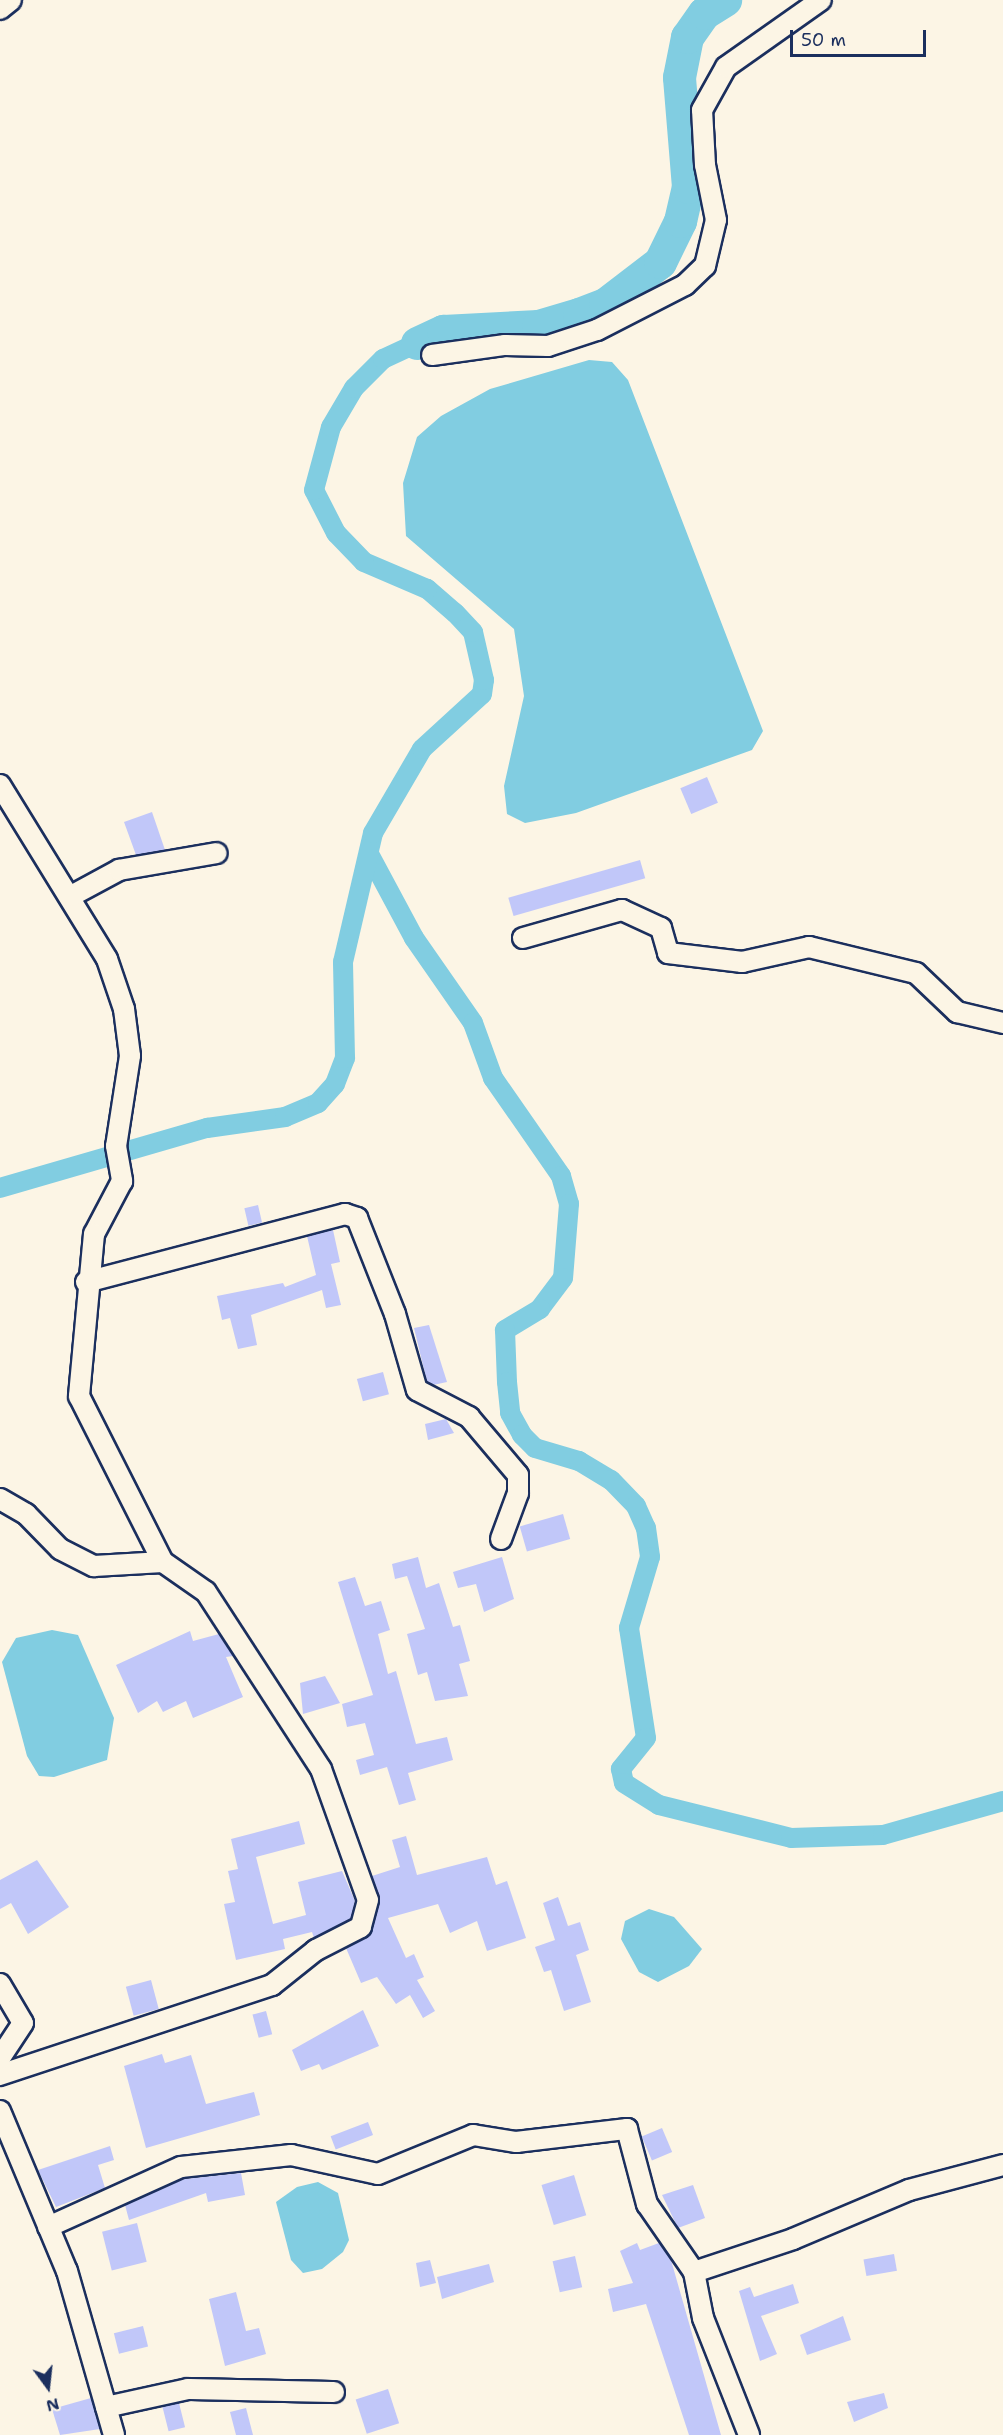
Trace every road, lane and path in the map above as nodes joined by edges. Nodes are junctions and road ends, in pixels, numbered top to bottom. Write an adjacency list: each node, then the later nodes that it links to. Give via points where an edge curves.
1 (11, 0): 3 (street)
2 (821, 0): 4 (street, via 726,67 702,110 705,165 716,220 705,266 692,278 656,302 548,346 506,345)
3 (0, 9)
4 (432, 355)
5 (0, 785): 7 (street)
6 (217, 853): 7 (street, via 119,870)
7 (70, 896): 10 (street, via 107,959 124,1009 130,1056 116,1146 122,1182 94,1234)
8 (523, 938): 9 (street, via 622,910 661,928 668,953 742,962 809,946 916,974 957,1012)
9 (1003, 1023)
10 (86, 1282): 12 (street, via 345,1214 357,1218 392,1304 417,1390 469,1417 518,1475 518,1494); 13 (street, via 79,1396)
11 (0, 1499): 13 (street, via 26,1514 60,1549 94,1566)
12 (501, 1539)
13 (163, 1562): 16 (street, via 206,1592 321,1769 368,1900 361,1927 316,1950 272,1985)
14 (0, 1984): 15 (street, via 23,2023)
15 (0, 2058)
16 (0, 2075)
17 (0, 2111): 19 (street)
18 (1003, 2165): 20 (street, via 909,2190 793,2239)
19 (48, 2227): 20 (street, via 181,2167 291,2155 378,2174 473,2135 516,2142 627,2129 647,2204); 22 (street)
20 (694, 2272): 24 (street, via 703,2318)
21 (334, 2392): 22 (street, via 188,2389)
22 (106, 2408): 23 (street)
23 (114, 2435)
24 (749, 2435)

